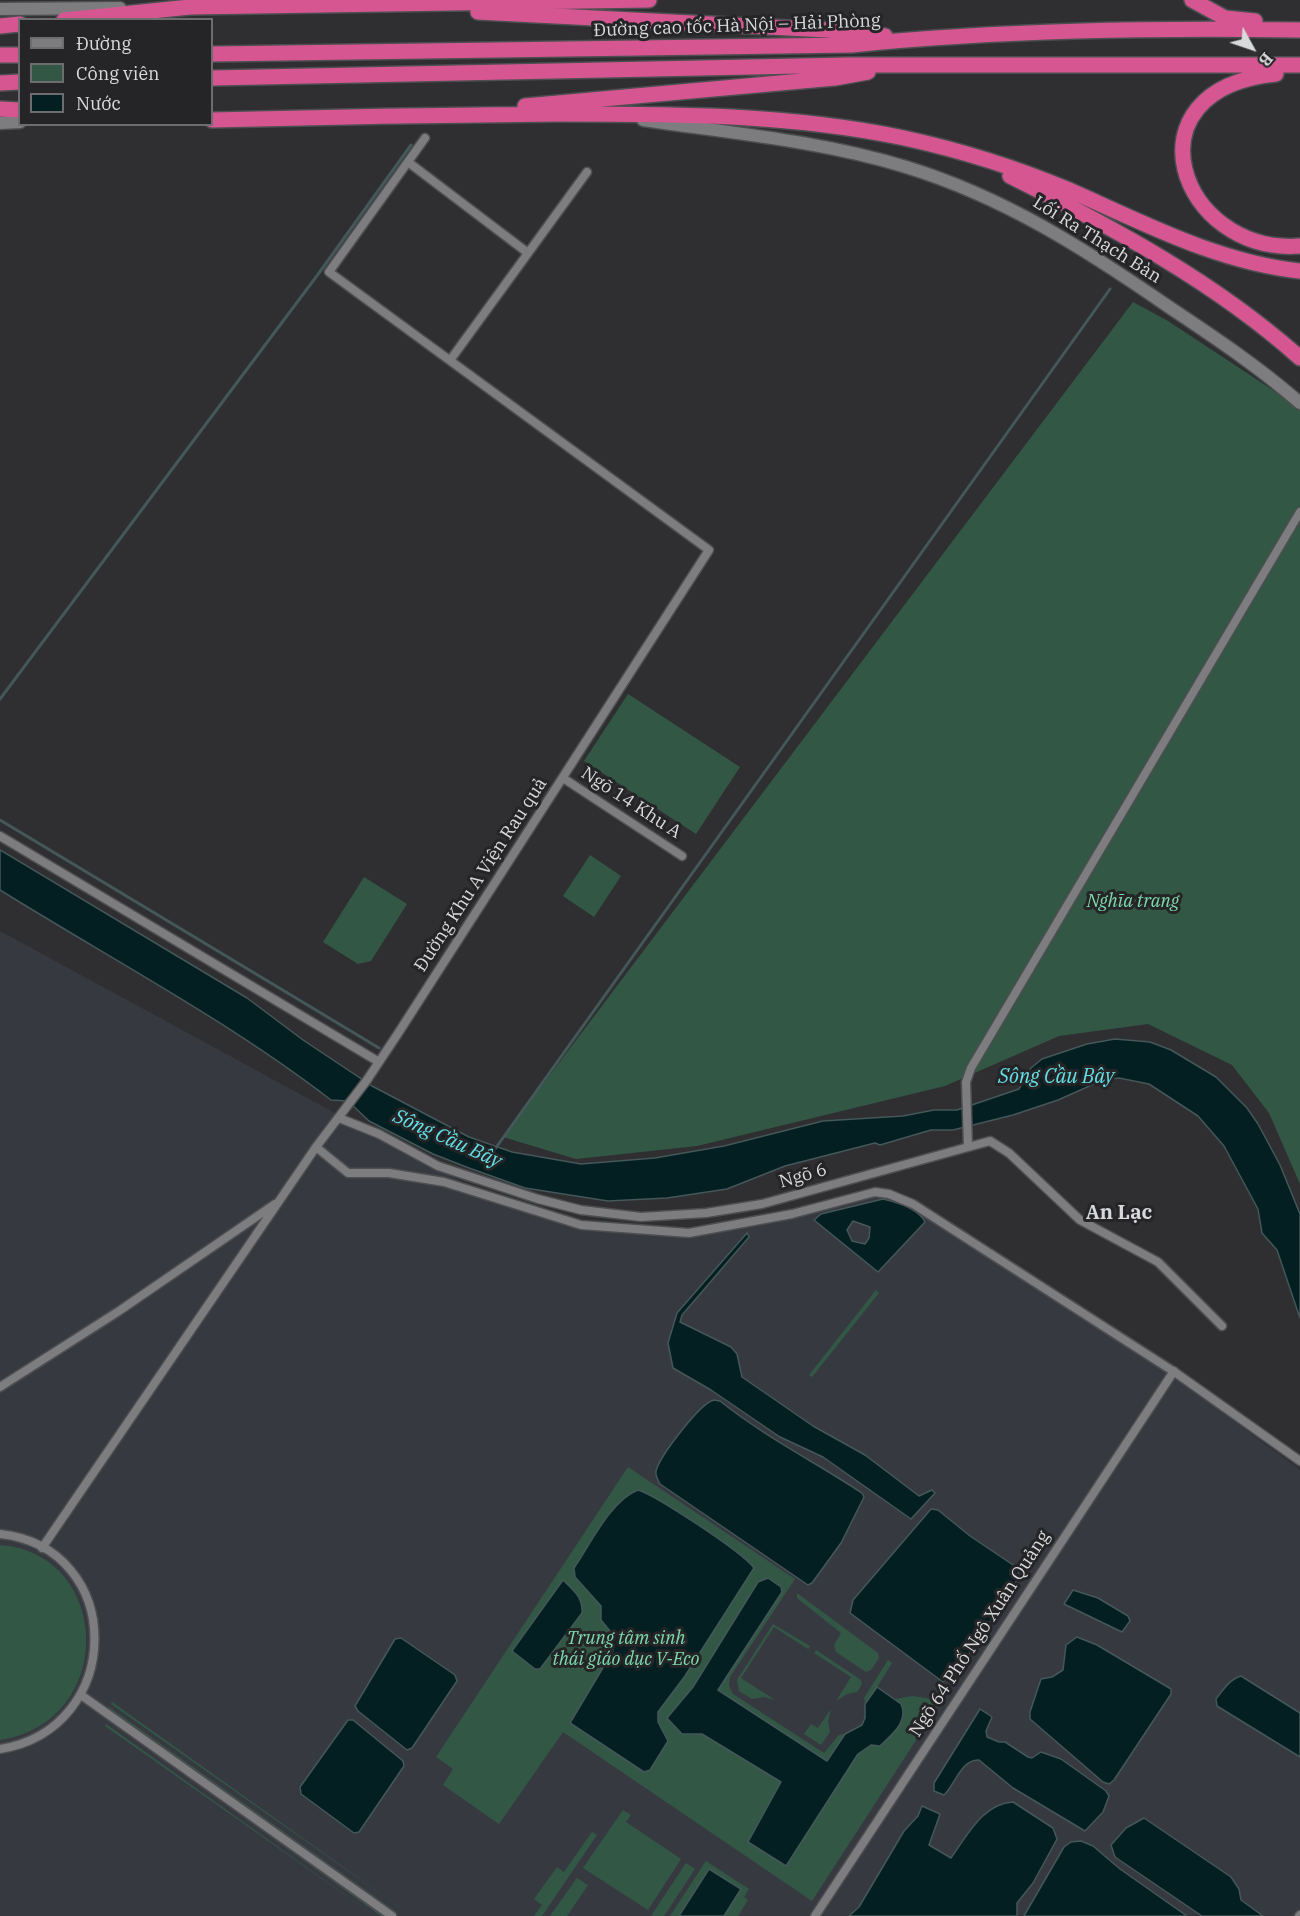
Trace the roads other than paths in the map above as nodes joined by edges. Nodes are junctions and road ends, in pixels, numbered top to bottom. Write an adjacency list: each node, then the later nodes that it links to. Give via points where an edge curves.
1 (649, 0): 3 (highway, Đường cao tốc Hà Nội – Hải Phòng)
2 (1192, 0): 8 (highway, via 1225,18)
3 (585, 1): 4 (highway, Đường cao tốc Hà Nội – Hải Phòng)
4 (376, 6): 5 (highway, Đường cao tốc Hà Nội – Hải Phòng); 12 (highway, via 827,30)
5 (190, 8): 6 (main road); 7 (highway, Đường cao tốc Hà Nội – Hải Phòng)
6 (0, 9)
7 (85, 18)
8 (1300, 22)
9 (18, 24): 10 (highway)
10 (0, 26)
11 (1300, 30): 12 (highway, Đường cao tốc Hà Nội – Hải Phòng, via 1160,28)
12 (909, 39): 13 (highway, Đường cao tốc Hà Nội – Hải Phòng, via 841,45)
13 (213, 54)
14 (0, 55): 15 (highway)
15 (18, 55)
16 (1300, 65): 17 (highway)
17 (907, 66): 19 (highway); 25 (highway, via 835,78)
18 (1300, 73): 33 (highway, via 1258,76 1224,86 1205,100 1191,118 1182,155 1187,179 1197,197 1222,224 1260,242)
19 (213, 78)
20 (18, 82): 21 (highway)
21 (0, 83)
22 (0, 109): 23 (highway)
23 (18, 110)
24 (603, 114): 25 (highway); 30 (highway, via 809,122 907,139); 38 (main road, Lối Ra Thạch Bàn, via 834,148 978,192 1074,242 1244,358)
25 (423, 115): 26 (highway)
26 (213, 120)
27 (18, 122): 28 (main road)
28 (0, 123)
29 (425, 138): 31 (street)
30 (970, 156): 35 (highway, via 1045,180 1194,245 1248,262); 36 (highway, via 1075,209 1172,265 1242,311)
31 (408, 162): 34 (street); 37 (street, via 329,272)
32 (587, 172): 34 (street)
33 (1300, 246)
34 (528, 253): 37 (street)
35 (1300, 271)
36 (1300, 358)
37 (451, 359): 40 (street, Đường Khu A Viện Rau quả, via 709,550)
38 (1300, 403)
39 (1300, 512): 45 (street, via 971,1068 966,1092)
40 (562, 778): 42 (street, Ngõ 14 Khu A); 43 (street, Đường Khu A Viện Rau quả)
41 (0, 836): 43 (street)
42 (682, 856)
43 (379, 1062): 44 (street, Đường Khu A Viện Rau quả)
44 (340, 1116): 45 (street, Ngõ 6, via 433,1163 468,1176 570,1208 641,1217 762,1204); 46 (street, Đường Khu A Viện Rau quả)
45 (968, 1143): 48 (street, Ngõ 6, via 990,1141 1010,1153 1080,1220 1158,1263)
46 (316, 1147): 47 (street, Đường Khu A Viện Rau quả); 49 (street, via 348,1173 389,1173 444,1182 581,1225 688,1233 792,1214 875,1192 889,1194 913,1204)
47 (278, 1202): 50 (street); 53 (street, Đường Khu A Viện Rau quả)
48 (1222, 1326)
49 (1174, 1371): 51 (street); 57 (street, Ngõ 64 Phố Ngô Xuân Quảng)
50 (0, 1387)
51 (1300, 1461)
52 (0, 1534): 53 (street)
53 (42, 1548): 54 (street, via 74,1576 93,1617 95,1653)
54 (81, 1695): 55 (street, via 50,1730 26,1743); 56 (street)
55 (0, 1749)
56 (392, 1916)
57 (815, 1916)

